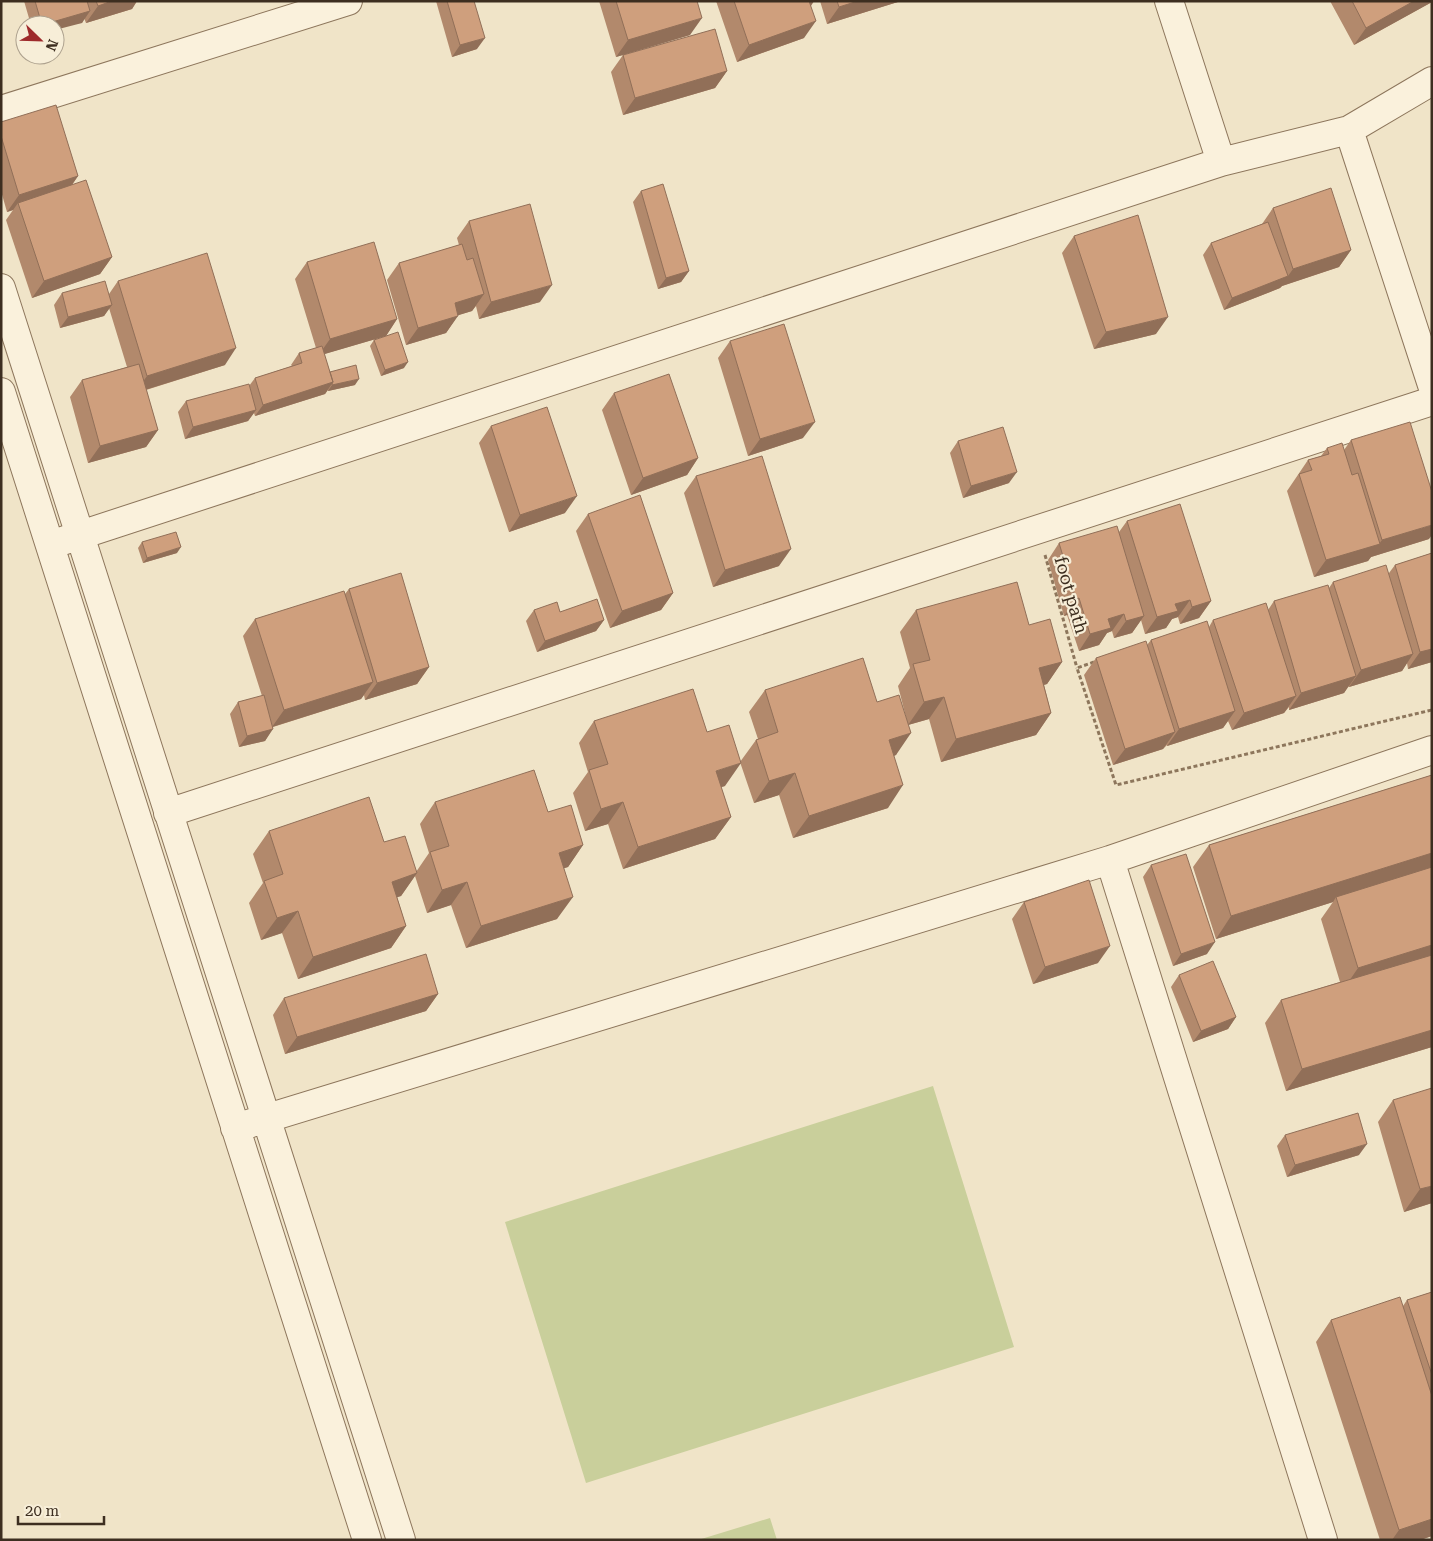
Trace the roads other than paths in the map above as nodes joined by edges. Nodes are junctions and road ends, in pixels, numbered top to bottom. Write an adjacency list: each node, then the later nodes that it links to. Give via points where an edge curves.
1 (348, 1): 4 (street)
2 (1169, 1): 6 (street)
3 (1432, 81): 5 (street)
4 (1, 110)
5 (1349, 130): 6 (street); 8 (street)
6 (1221, 162): 11 (street)
7 (1, 288): 11 (street)
8 (1432, 385)
9 (1, 392): 12 (street)
10 (1432, 401): 14 (street)
11 (79, 535): 12 (street); 14 (street)
12 (50, 544): 17 (street)
13 (1432, 750): 15 (street)
14 (168, 813): 16 (street)
15 (1110, 860): 16 (street); 20 (street)
16 (266, 1119): 17 (street); 19 (street)
17 (235, 1128): 18 (street)
18 (367, 1540)
19 (401, 1540)
20 (1322, 1540)

